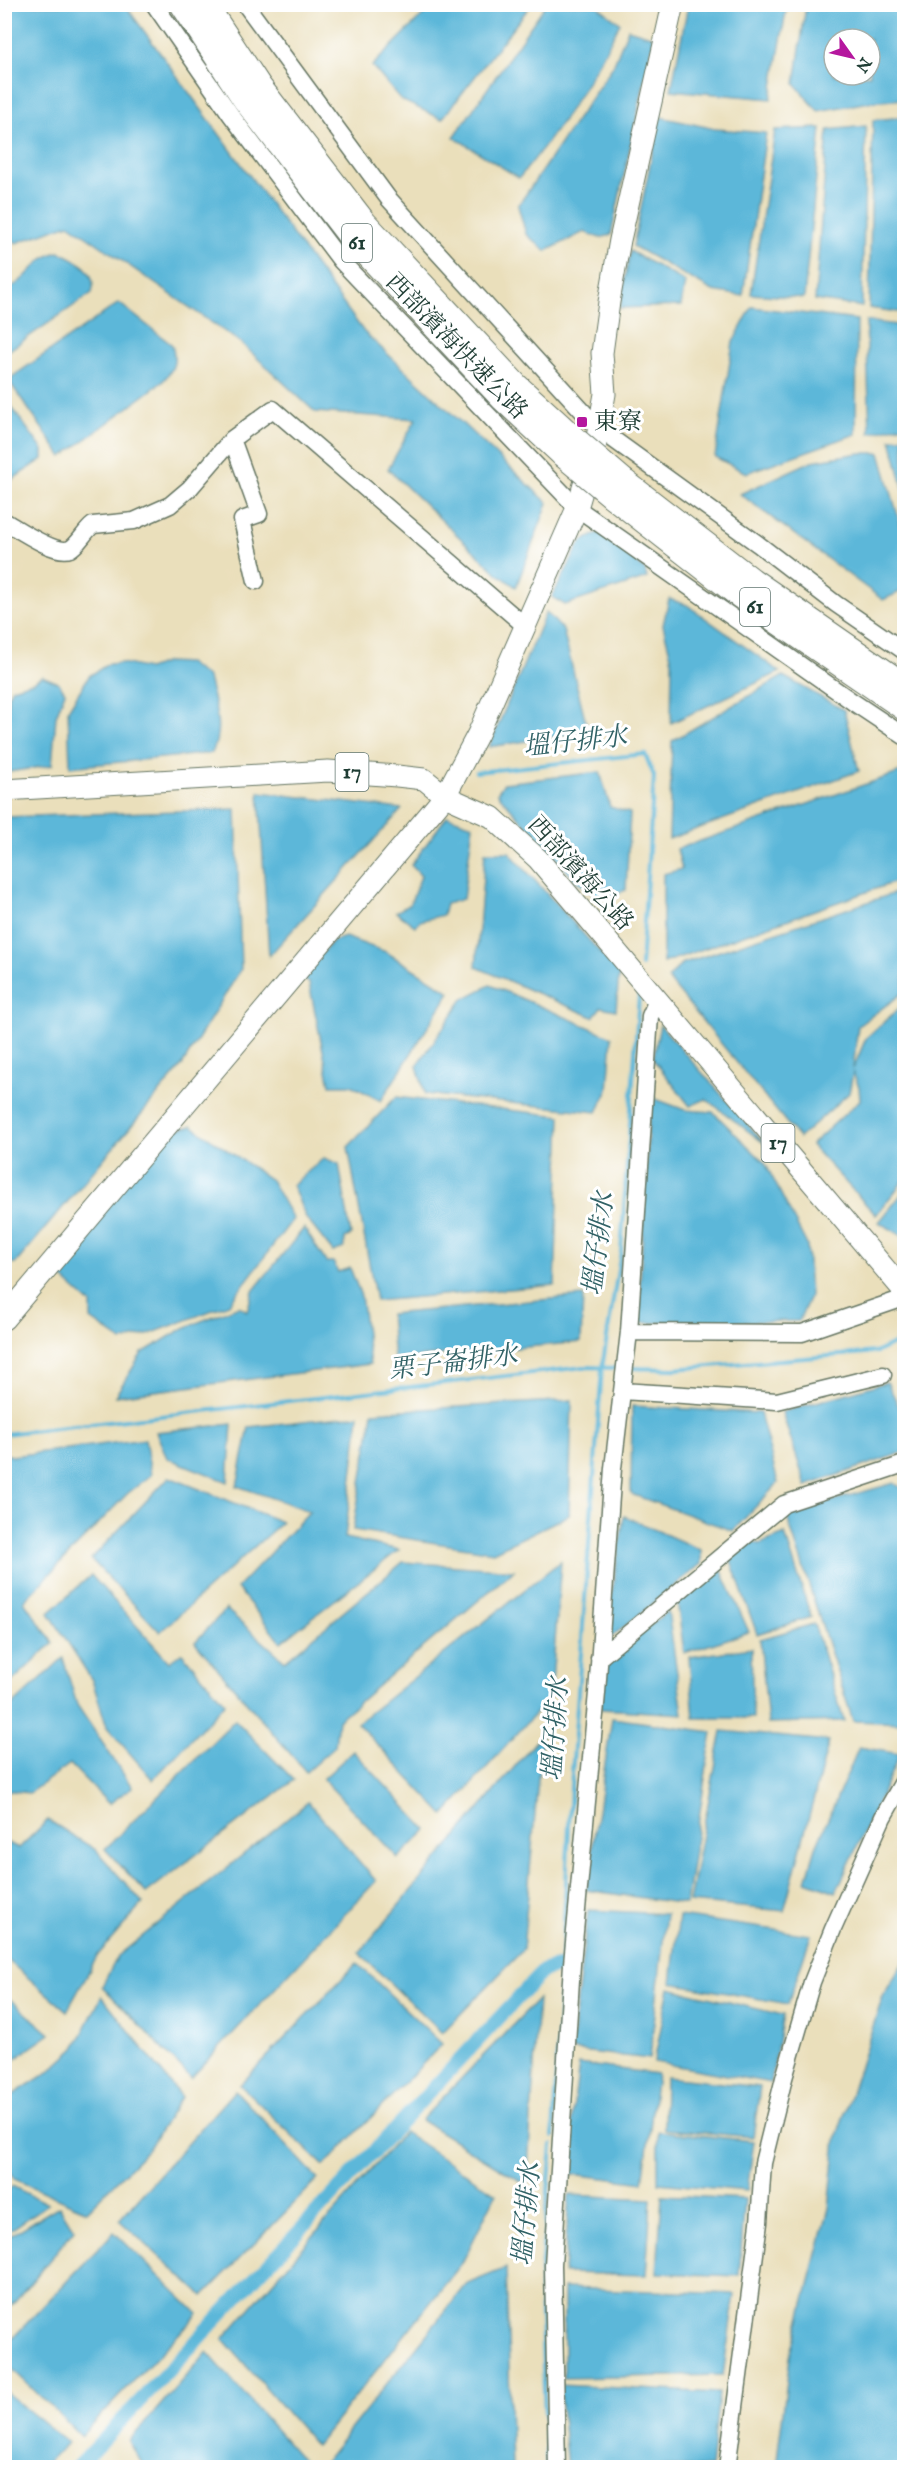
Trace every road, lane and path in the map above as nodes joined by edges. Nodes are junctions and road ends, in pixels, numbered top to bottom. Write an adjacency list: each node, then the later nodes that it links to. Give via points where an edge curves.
1 (154, 4): 10 (street, via 231,115 341,261)
2 (182, 4): 8 (highway, 西部濱海快速公路 / 61, via 246,100 349,235 503,399)
3 (205, 4): 8 (highway, 西部濱海快速公路 / 61, via 259,86 364,222)
4 (245, 4): 6 (street, via 388,198)
5 (673, 4): 6 (main road, via 609,302 602,353 605,394)
6 (599, 429): 10 (main road); 14 (street)
7 (232, 439): 11 (street, via 170,505 134,521 93,525 72,549 61,550); 12 (street, via 259,514 242,520); 13 (street, via 273,409)
8 (569, 447): 9 (highway, 61, bridge)
9 (618, 489): 15 (highway, 61); 16 (highway, 61, via 740,596)
10 (577, 508): 13 (main road); 17 (street)
11 (4, 521)
12 (256, 581)
13 (524, 625): 19 (main road, via 478,735)
14 (904, 651)
15 (904, 685)
16 (904, 708)
17 (904, 736)
18 (4, 790): 19 (main road, 西部濱海公路 / 17, via 328,771 424,780)
19 (446, 796): 20 (main road, 西部濱海公路 / 17, via 492,817 515,836); 23 (main road)
20 (657, 1000): 21 (main road, 西部濱海公路 / 17); 24 (street, via 649,1026)
21 (904, 1291)
22 (904, 1298): 24 (street, via 802,1333)
23 (4, 1319)
24 (629, 1332): 26 (street)
25 (884, 1375): 26 (street, via 777,1401)
26 (624, 1376): 28 (street)
27 (904, 1464): 28 (street, via 784,1504)
28 (599, 1658): 30 (street, via 572,1964 553,2265)
29 (904, 1780): 31 (street, via 883,1817 824,1950 784,2078 763,2163 759,2223)
30 (557, 2468)
31 (727, 2468)

